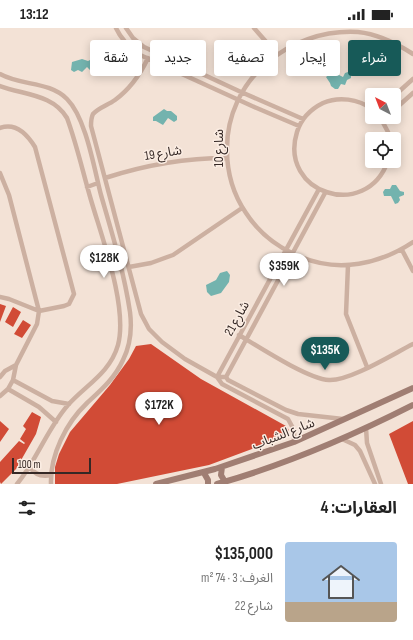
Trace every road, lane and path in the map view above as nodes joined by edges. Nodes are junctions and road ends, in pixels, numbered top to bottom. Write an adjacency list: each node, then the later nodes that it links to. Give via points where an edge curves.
1 (116, 28): 10 (street, via 129,47)
2 (126, 28): 16 (street, via 144,47)
3 (254, 28): 7 (street)
4 (376, 28): 6 (street)
5 (322, 30): 6 (street, شارع 10, via 357,31); 8 (street, شارع 10)
6 (374, 35): 9 (street, شارع 10)
7 (265, 40)
8 (278, 52)
9 (413, 54)
10 (148, 58): 18 (street); 27 (street, via 131,86 92,117 91,126)
11 (0, 74): 28 (street, via 15,82 52,89 61,93 71,103 81,122)
12 (252, 76): 16 (street, شارع 10)
13 (413, 79): 15 (street)
14 (0, 86): 29 (street, via 46,99 63,111)
15 (401, 90)
16 (241, 92): 18 (street, شارع 10); 21 (street)
17 (413, 94): 19 (street)
18 (237, 100): 22 (street); 24 (street, شارع 10, via 228,128)
19 (401, 104)
20 (365, 106): 21 (street, via 338,99 319,105)
21 (303, 119): 22 (street)
22 (299, 126): 30 (street, via 295,140 299,168 307,180)
23 (0, 128): 41 (street, via 11,126 19,129 35,147 73,289 73,300 69,304)
24 (227, 158): 27 (street, شارع 19, via 165,162); 32 (street, شارع 10, via 231,181)
25 (385, 168): 31 (street, via 377,181 366,189 339,196)
26 (0, 173): 41 (street, via 9,194)
27 (105, 178): 38 (street)
28 (98, 183): 29 (street); 66 (street, via 130,313 128,342 124,358 108,385 71,422 59,446)
29 (87, 187): 56 (street, via 118,301 120,332 118,345 108,365 100,376)
30 (319, 189): 31 (street); 34 (street, شارع 21)
31 (325, 193): 36 (street, شارع 21)
32 (242, 208): 34 (street, شارع 10, via 261,232); 38 (street, via 173,255)
33 (413, 242): 35 (street, شارع 10)
34 (285, 250): 36 (street, شارع 10); 42 (street, شارع 21)
35 (402, 250): 37 (street, شارع 10, via 376,261); 39 (street)
36 (292, 254): 37 (street, شارع 10, via 318,263); 43 (street, شارع 21)
37 (348, 265): 46 (street, via 346,314)
38 (129, 267): 48 (street, via 140,314 149,329 168,346)
39 (413, 271)
40 (0, 297): 41 (street)
41 (39, 311): 45 (street, via 37,324)
42 (239, 335): 43 (street); 48 (street, شارع 21)
43 (246, 339): 46 (street, via 321,379 338,379); 47 (street, شارع 21)
44 (413, 344): 46 (street)
45 (16, 365): 49 (street, via 5,371); 50 (street)
46 (367, 367)
47 (227, 375): 48 (street); 58 (street, via 228,380 291,412)
48 (217, 376): 62 (street, via 222,384 288,419 294,430)
49 (0, 378)
50 (13, 380): 52 (street); 53 (street)
51 (413, 388): 58 (street, شارع الشباب)
52 (8, 389): 54 (street); 55 (street)
53 (38, 394): 55 (street); 56 (street, via 58,403)
54 (0, 396)
55 (33, 404): 59 (street)
56 (69, 404): 59 (street)
57 (413, 405): 60 (street, شارع الشباب)
58 (345, 420): 62 (street, شارع الشباب)
59 (56, 422): 63 (street)
60 (366, 428): 61 (street, شارع الشباب); 74 (street, via 367,443)
61 (342, 439): 67 (street, شارع الشباب, via 288,461); 73 (street, via 355,445 360,451)
62 (294, 442): 64 (street, شارع الشباب)
63 (30, 467): 66 (street, via 41,476); 68 (street)
64 (222, 468): 65 (street, شارع الشباب); 67 (street)
65 (204, 473): 70 (street, شارع الشباب); 71 (street)
66 (51, 475): 69 (street)
67 (225, 482): 72 (street, شارع الشباب)
68 (17, 484)
69 (51, 484)
70 (156, 484)
71 (208, 484)
72 (217, 484)
73 (375, 484)
74 (381, 484)

